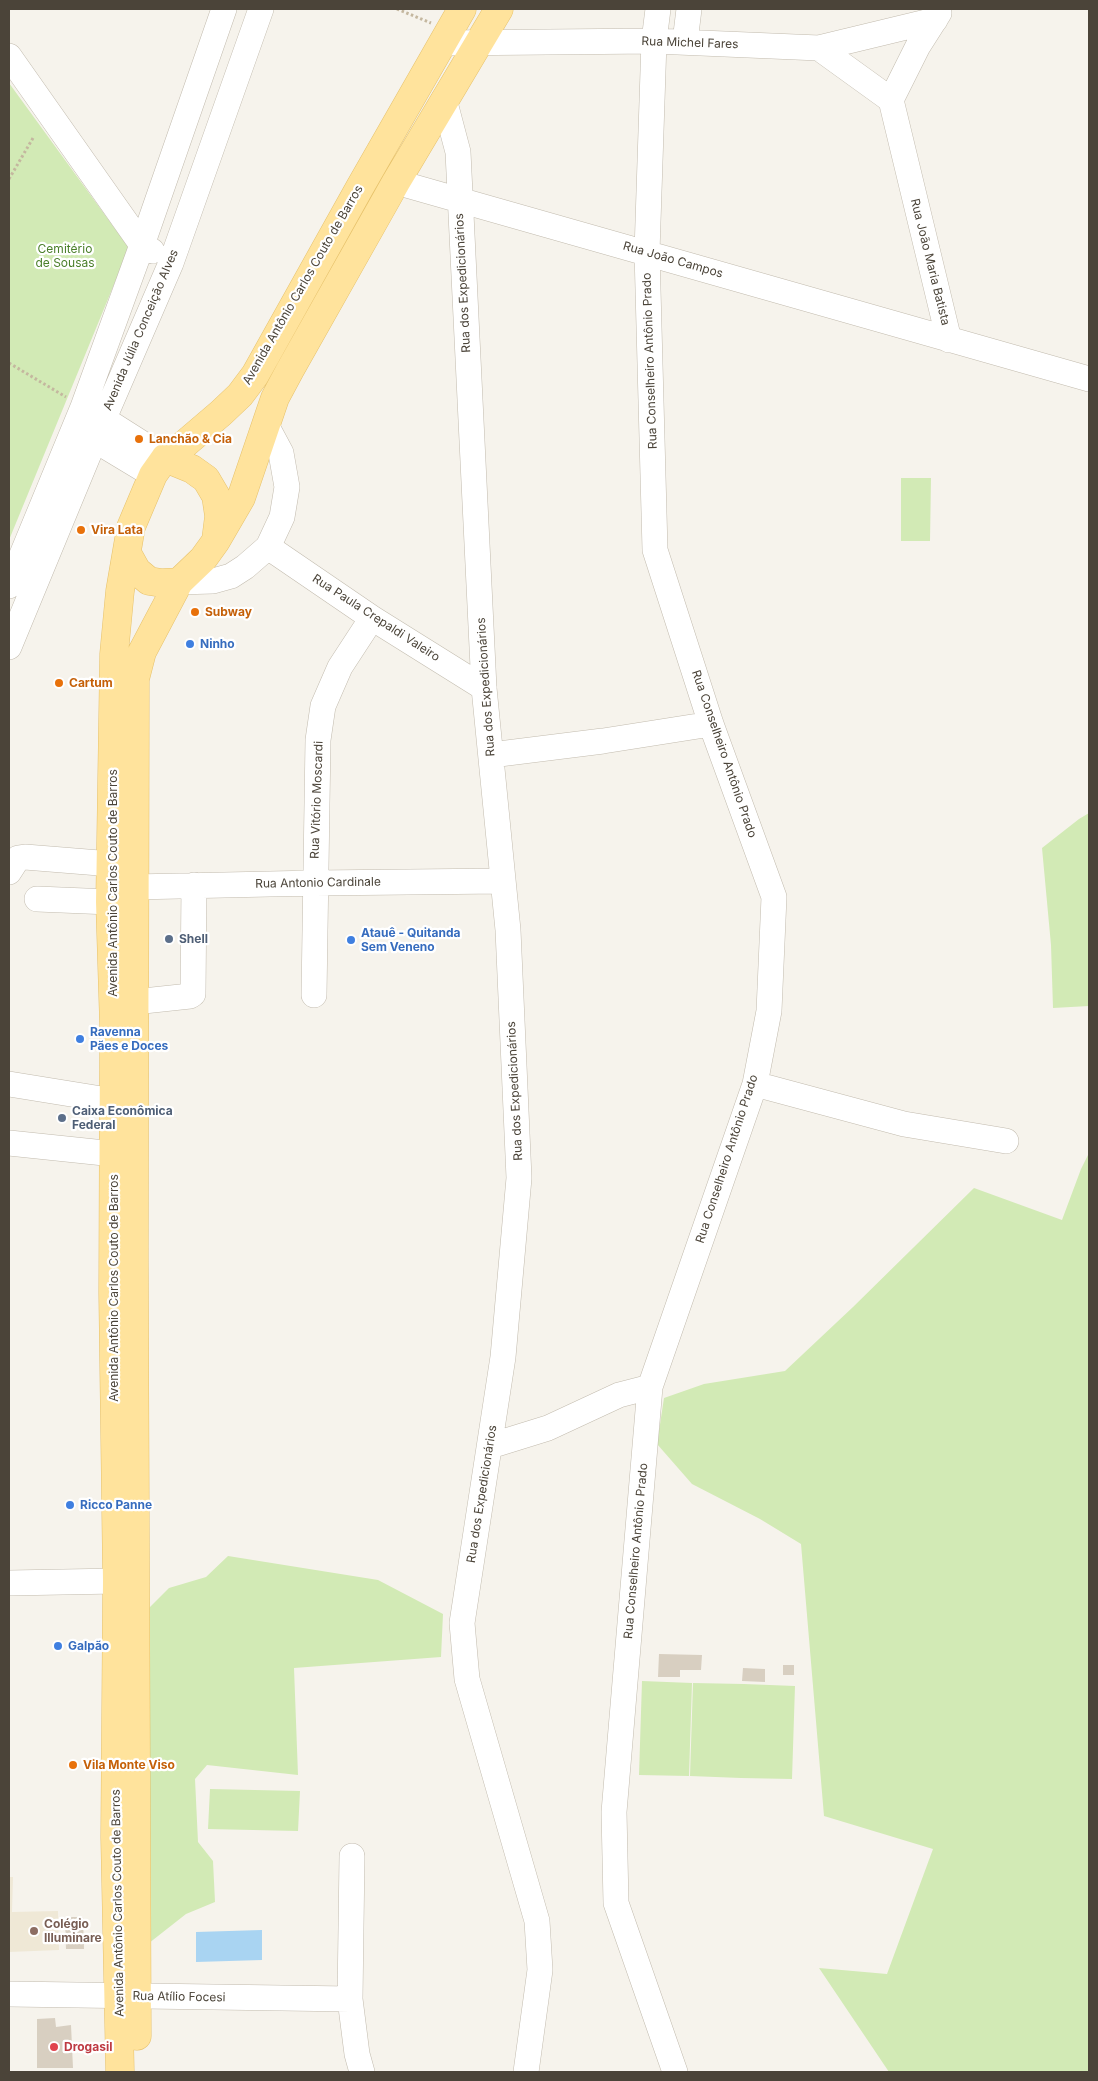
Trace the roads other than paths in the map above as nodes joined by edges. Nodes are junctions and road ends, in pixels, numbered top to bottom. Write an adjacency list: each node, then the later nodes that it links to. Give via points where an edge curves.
1 (224, 9): 17 (street, Avenida Júlia Conceição Alves)
2 (260, 9): 19 (street, Avenida Júlia Conceição Alves)
3 (499, 9): 10 (main road, Avenida Antônio Carlos Couto de Barros)
4 (658, 9): 8 (street, Rua Conselheiro Antônio Prado)
5 (689, 9): 9 (street)
6 (938, 15): 11 (street, Rua Michel Fares); 14 (street, via 918,46)
7 (451, 28): 10 (street, Rua Michel Fares); 24 (main road, Avenida Antônio Carlos Couto de Barros, via 255,375 240,395)
8 (654, 41): 9 (street, Rua Michel Fares); 10 (street, Rua Michel Fares); 18 (street, Rua Conselheiro Antônio Prado)
9 (685, 42): 11 (street, Rua Michel Fares)
10 (477, 43): 13 (main road, Avenida Antônio Carlos Couto de Barros)
11 (819, 48): 14 (street)
12 (9, 56): 17 (street)
13 (444, 99): 15 (main road, Avenida Antônio Carlos Couto de Barros); 16 (street, Rua dos Expedicionários, via 458,152)
14 (891, 100): 20 (street, Rua João Maria Batista)
15 (396, 182): 16 (street, Rua João Campos); 23 (main road, Avenida Antônio Carlos Couto de Barros, via 275,398)
16 (459, 199): 18 (street, Rua João Campos); 32 (street, Rua dos Expedicionários)
17 (142, 245): 19 (street); 22 (street, Avenida Júlia Conceição Alves)
18 (647, 252): 20 (street, Rua João Campos); 33 (street, Rua Conselheiro Antônio Prado, via 655,550)
19 (171, 262): 22 (street, Avenida Júlia Conceição Alves)
20 (949, 340): 21 (street, Rua João Maria Batista)
21 (1089, 379)
22 (89, 423): 24 (street); 29 (street, Avenida Júlia Conceição Alves)
23 (266, 425): 25 (main road, Avenida Antônio Carlos Couto de Barros, via 241,498); 26 (street, via 281,453 287,488 282,517)
24 (159, 466): 25 (main road, via 192,469 206,480 216,496 220,516); 27 (main road, Avenida Antônio Carlos Couto de Barros, via 131,527)
25 (216, 541): 28 (main road, Avenida Antônio Carlos Couto de Barros)
26 (268, 547): 28 (street, via 231,576 213,581); 30 (street, Rua Paula Crepaldi Valeiro)
27 (127, 553): 28 (main road, via 137,571 149,581); 35 (main road, Avenida Antônio Carlos Couto de Barros, via 114,654)
28 (179, 582): 40 (main road, Avenida Antônio Carlos Couto de Barros, via 142,652 136,679)
29 (15, 583): 31 (street, Avenida Júlia Conceição Alves)
30 (372, 618): 32 (street, Rua Paula Crepaldi Valeiro); 38 (street, Rua Vitório Moscardi, via 340,667 323,706 318,740)
31 (9, 647)
32 (484, 688): 34 (street, Rua dos Expedicionários)
33 (711, 724): 34 (street); 46 (street, Rua Conselheiro Antônio Prado, via 774,897 769,1011)
34 (491, 755): 37 (street, Rua dos Expedicionários)
35 (112, 864): 36 (street, via 25,857 18,858); 42 (main road, Avenida Antônio Carlos Couto de Barros)
36 (9, 872)
37 (502, 881): 38 (street, Rua Antonio Cardinale); 52 (street, Rua dos Expedicionários, via 508,930 519,1178 503,1357)
38 (315, 882): 39 (street, Rua Antonio Cardinale); 43 (street, Rua Vitório Moscardi)
39 (194, 885): 40 (street, Rua Antonio Cardinale); 44 (street, via 193,994)
40 (134, 887): 44 (main road, Avenida Antônio Carlos Couto de Barros)
41 (37, 900): 42 (street)
42 (110, 902): 47 (main road, Avenida Antônio Carlos Couto de Barros)
43 (314, 995)
44 (134, 1002): 57 (main road, Avenida Antônio Carlos Couto de Barros)
45 (9, 1084): 47 (street)
46 (755, 1084): 48 (street, via 904,1124); 51 (street, Rua Conselheiro Antônio Prado)
47 (114, 1101): 50 (main road, Avenida Antônio Carlos Couto de Barros)
48 (1006, 1141)
49 (9, 1142): 50 (street)
50 (114, 1154): 53 (main road, Avenida Antônio Carlos Couto de Barros)
51 (650, 1387): 52 (street, via 619,1395 548,1428); 63 (street, Rua Conselheiro Antônio Prado, via 614,1812 616,1903)
52 (490, 1446): 62 (street, Rua dos Expedicionários, via 462,1623 467,1679 537,1921 540,1970)
53 (117, 1581): 54 (street); 57 (main road, Avenida Antônio Carlos Couto de Barros, via 115,1836)
54 (9, 1583)
55 (352, 1856): 58 (street)
56 (9, 1994): 57 (street, Rua Atílio Focesi)
57 (128, 1997): 58 (street, Rua Atílio Focesi); 59 (main road, Avenida Antônio Carlos Couto de Barros); 60 (main road, Avenida Antônio Carlos Couto de Barros)
58 (350, 1999): 61 (street)
59 (120, 2072)
60 (137, 2072)
61 (362, 2072)
62 (526, 2072)
63 (675, 2072)

